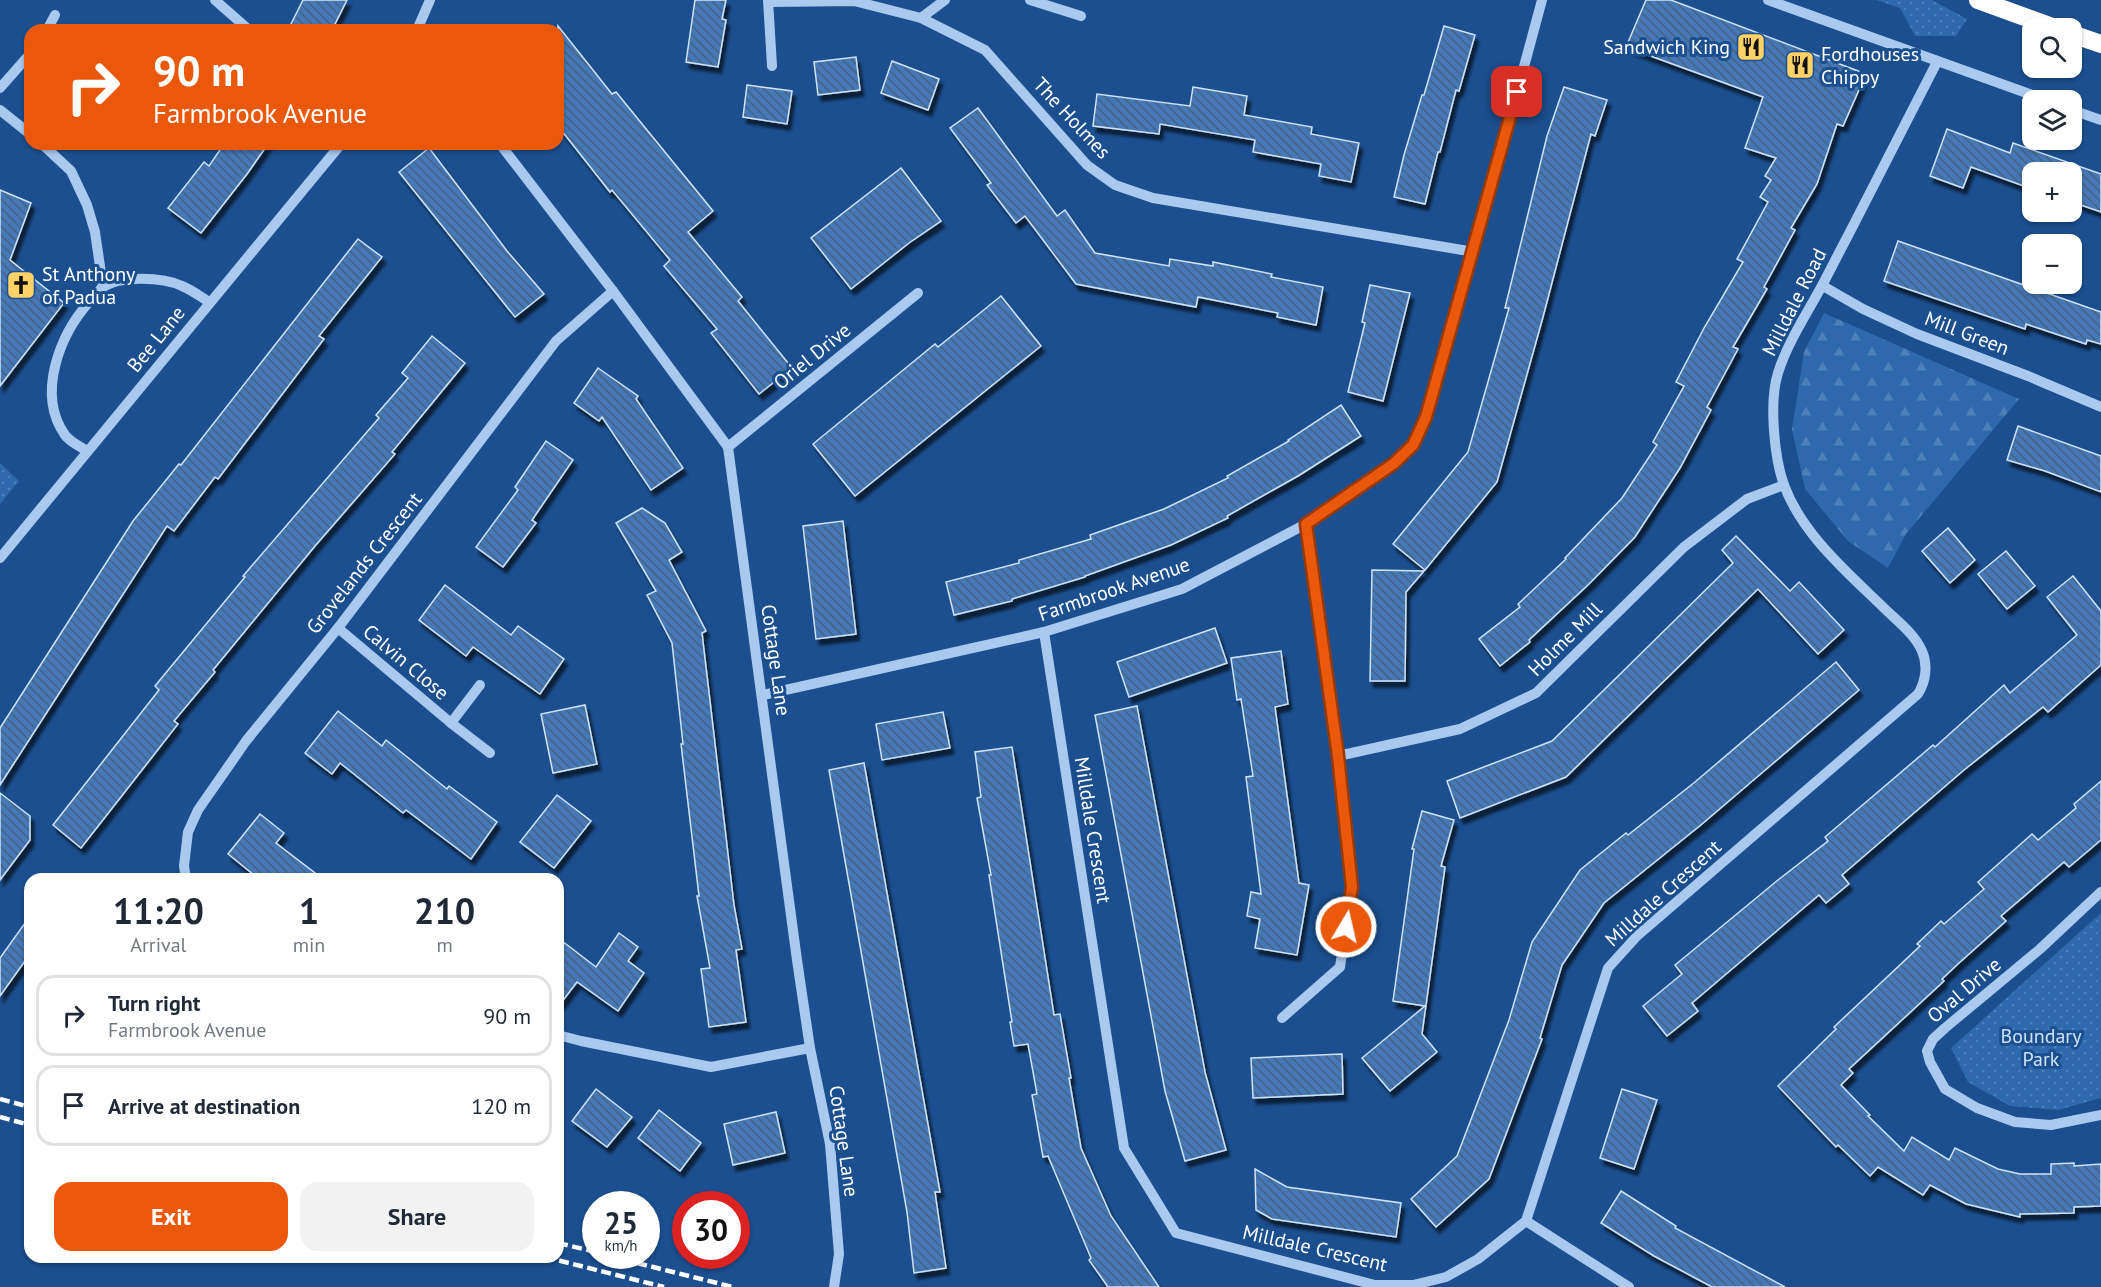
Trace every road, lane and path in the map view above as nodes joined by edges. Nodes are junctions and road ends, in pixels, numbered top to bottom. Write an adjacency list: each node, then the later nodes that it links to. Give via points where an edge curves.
1 (215, 0): 14 (street)
2 (430, 0): 15 (street)
3 (945, 0): 11 (street)
4 (1030, 0): 10 (street)
5 (1542, 0): 30 (street, Farmbrook Avenue)
6 (1768, 0): 19 (street)
7 (1978, 0): 12 (highway)
8 (769, 1): 11 (street, The Holmes, via 854,1); 20 (street)
9 (56, 15): 13 (street)
10 (1081, 16)
11 (921, 18): 30 (street, The Holmes, via 985,50 1087,165 1115,185 1153,198)
12 (2028, 18)
13 (51, 24)
14 (242, 24)
15 (420, 24)
16 (2082, 37): 17 (highway)
17 (2101, 44)
18 (24, 61): 21 (street)
19 (1937, 62): 22 (street); 31 (street, Milldale Road)
20 (772, 66)
21 (0, 88)
22 (2022, 92)
23 (0, 110): 26 (street)
24 (2082, 113): 25 (street)
25 (2101, 120)
26 (24, 129)
27 (48, 150): 32 (street, via 70,171 87,205)
28 (335, 150): 35 (street, Bee Lane)
29 (505, 150): 33 (street, Cottage Lane)
30 (1474, 252): 40 (street, Farmbrook Avenue, via 1426,417 1413,445 1393,464)
31 (1823, 286): 36 (street, Mill Green, via 1917,334); 39 (street, Milldale Road, via 1791,342 1778,375 1775,446)
32 (103, 287): 35 (street, via 129,279 156,279 181,285); 38 (street, via 78,315 59,351 51,386 56,416 66,437)
33 (613, 291): 37 (street, Cottage Lane); 42 (street, Grovelands Crescent, via 556,342)
34 (918, 294): 37 (street, Oriel Drive)
35 (209, 302): 38 (street, Bee Lane)
36 (2101, 407)
37 (728, 447): 46 (street, Cottage Lane)
38 (87, 451): 41 (street, Bee Lane)
39 (1784, 485): 44 (street, Milldale Road, via 1804,523 1847,572); 49 (street, Holme Mill, via 1747,499 1684,547 1536,693 1460,729)
40 (1306, 524): 43 (street, Farmbrook Avenue, via 1182,589); 49 (street)
41 (0, 558)
42 (338, 628): 47 (street, Calvin Close); 50 (street, Grovelands Crescent, via 246,741 198,810 188,832)
43 (1044, 633): 46 (street, Farmbrook Avenue); 56 (street, Milldale Crescent, via 1124,1148 1176,1233 1375,1285 1413,1285 1446,1277 1478,1259)
44 (1915, 638): 56 (street, Milldale Crescent, via 1926,672 1918,694 1637,936 1608,968)
45 (480, 685): 47 (street, Calvin Close)
46 (763, 695): 54 (street, Cottage Lane)
47 (451, 723): 48 (street, Calvin Close)
48 (490, 753)
49 (1338, 756): 52 (street, via 1352,887 1340,967)
50 (185, 873)
51 (2101, 892): 55 (street, Oval Drive, via 2023,964 1945,1028 1927,1051 1946,1089 1986,1112 2015,1122 2051,1125)
52 (1282, 1018)
53 (564, 1037): 54 (street, via 711,1067)
54 (810, 1048): 57 (street, Cottage Lane, via 830,1144 839,1254)
55 (2101, 1115)
56 (1527, 1221): 58 (street)
57 (834, 1287)
58 (1629, 1287)

